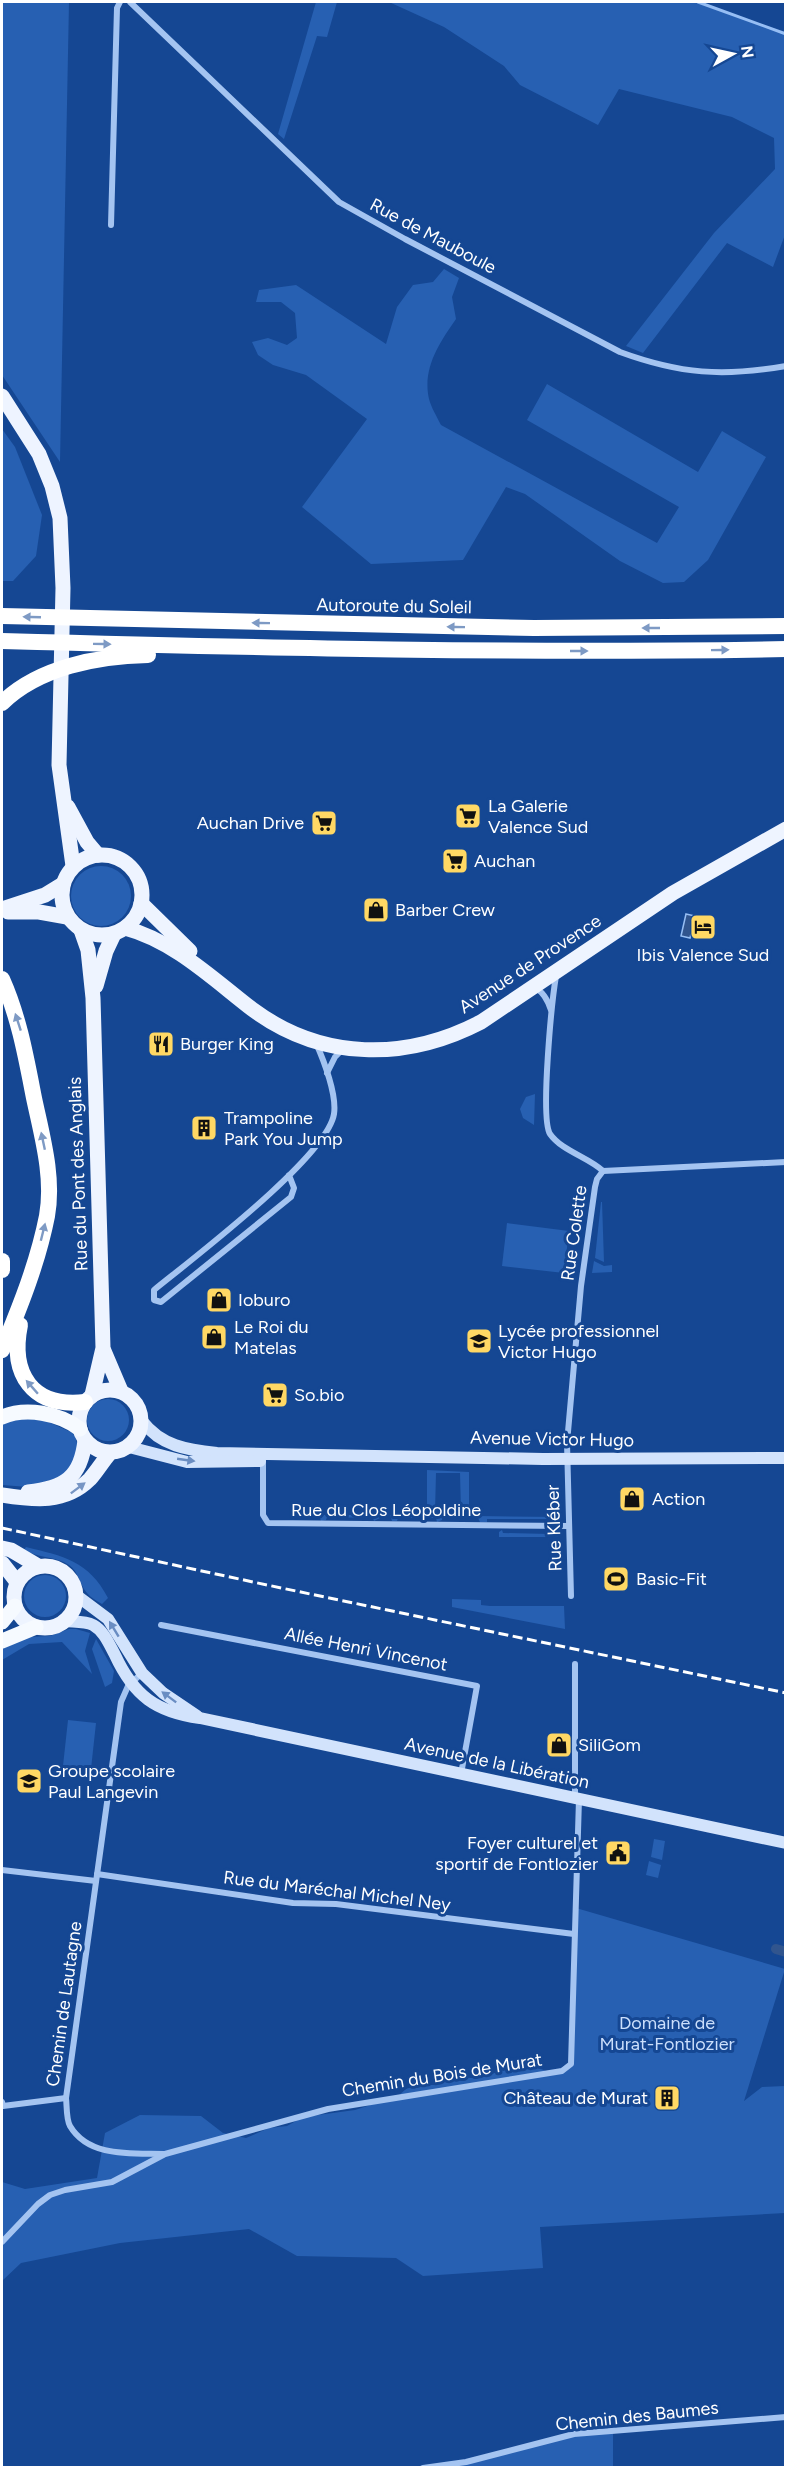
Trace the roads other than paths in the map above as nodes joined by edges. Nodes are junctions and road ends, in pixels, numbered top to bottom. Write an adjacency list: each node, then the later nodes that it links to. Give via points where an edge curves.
1 (120, 2): 3 (street)
2 (130, 2): 4 (street, Rue de Mauboule, via 339,202 395,234 620,352 653,364 714,373)
3 (111, 225)
4 (786, 366)
5 (2, 396): 12 (main road, via 32,439 52,486 60,518)
6 (2, 616): 7 (highway, Autoroute du Soleil, one-way to 6, via 534,628)
7 (786, 626)
8 (2, 641): 10 (highway, one-way to 10)
9 (786, 649): 10 (highway, one-way to 9)
10 (386, 651): 11 (highway, via 117,656 50,673)
11 (2, 703)
12 (62, 792): 15 (main road, via 75,823); 16 (main road)
13 (786, 819): 18 (main road, Avenue de Provence, via 693,870 475,1015 426,1036 387,1042 332,1038 281,1018 178,942)
14 (786, 829): 23 (main road, Avenue de Provence, via 673,893)
15 (98, 855): 16 (main road, via 84,858); 18 (main road, via 118,858 128,865 141,885)
16 (73, 867): 17 (main road)
17 (63, 884): 19 (main road); 20 (main road, via 61,895)
18 (141, 903): 22 (main road, via 133,921)
19 (2, 911): 20 (main road)
20 (67, 917): 21 (main road)
21 (81, 930): 22 (main road, via 96,936); 26 (main road, Rue du Pont des Anglais, via 88,950)
22 (119, 931): 26 (main road, Rue du Pont des Anglais, via 106,951); 28 (main road, Avenue de Provence, via 161,942 274,1024)
23 (556, 970): 25 (main road, Avenue de Provence); 27 (street, Rue Colette)
24 (2, 979): 36 (highway, one-way to 24, via 47,1215 49,1186 46,1152 20,1027)
25 (532, 987): 27 (street, via 543,993); 29 (main road, Avenue de Provence, via 481,1022 429,1044 387,1050)
26 (93, 998): 37 (main road, Rue du Pont des Anglais)
27 (552, 1013): 32 (street, Rue Colette, via 546,1125 555,1139)
28 (315, 1042): 29 (main road, Avenue de Provence); 30 (street)
29 (345, 1048): 30 (street)
30 (326, 1074): 33 (street, via 334,1100 332,1124)
31 (786, 1162): 32 (street)
32 (603, 1171): 48 (street, Rue Colette, via 595,1187 581,1286)
33 (289, 1175): 33 (street, via 294,1188 291,1197 161,1302 154,1300 154,1290)
34 (2, 1261): 35 (highway)
35 (2, 1270)
36 (27, 1285): 38 (highway); 40 (highway, one-way to 36, via 66,1404 54,1402 33,1391 25,1379 16,1344)
37 (103, 1348): 39 (main road, Rue du Pont des Anglais); 40 (main road, Rue du Pont des Anglais)
38 (2, 1350)
39 (121, 1391): 40 (main road, via 101,1391); 42 (main road, via 138,1406)
40 (88, 1399): 43 (main road, via 79,1420)
41 (2, 1417): 43 (highway, via 33,1412 72,1424)
42 (142, 1421): 44 (main road); 46 (main road, Avenue Victor Hugo, via 167,1443 197,1451)
43 (82, 1435): 45 (main road, via 96,1450); 50 (main road, via 80,1466 64,1483 34,1491)
44 (129, 1447): 45 (main road); 49 (main road, Avenue Victor Hugo, one-way to 49, via 187,1462)
45 (110, 1453): 51 (main road, one-way to 45, via 39,1500 65,1496 90,1479)
46 (318, 1455): 48 (main road, Avenue Victor Hugo); 49 (main road, Avenue Victor Hugo)
47 (786, 1458): 48 (main road, Avenue Victor Hugo)
48 (567, 1459): 52 (street, Rue Kléber)
49 (262, 1460): 52 (street, Rue du Clos Léopoldine, via 263,1515 268,1523)
50 (2, 1490)
51 (2, 1495)
52 (569, 1526): 58 (street, Rue Kléber)
53 (2, 1548): 55 (main road)
54 (2, 1563): 56 (main road)
55 (38, 1566): 56 (main road); 57 (main road, via 64,1572)
56 (17, 1582): 59 (main road)
57 (76, 1595): 60 (main road); 66 (main road, Avenue de la Libération, one-way to 57, via 108,1619)
58 (571, 1596)
59 (15, 1606): 61 (highway); 63 (main road, via 23,1619)
60 (65, 1621): 63 (main road, via 51,1628); 67 (main road, Avenue de la Libération, via 87,1623 99,1629)
61 (2, 1622)
62 (161, 1625): 69 (street, Allée Henri Vincenot, via 477,1686)
63 (36, 1627): 64 (highway)
64 (2, 1641)
65 (575, 1664): 70 (street)
66 (142, 1673): 67 (street); 68 (main road, Avenue de la Libération, one-way to 66)
67 (130, 1683): 68 (main road, Avenue de la Libération, via 162,1709); 73 (street, Chemin de Lautagne, via 121,1702)
68 (200, 1718): 69 (main road, Avenue de la Libération)
69 (461, 1774): 70 (main road, Avenue de la Libération)
70 (577, 1798): 71 (main road, Avenue de la Libération); 74 (street, Chemin du Bois de Murat)
71 (786, 1843)
72 (2, 1870): 73 (street, Rue du Maréchal Michel Ney)
73 (97, 1877): 74 (street, Rue du Maréchal Michel Ney, via 293,1904 336,1904); 75 (street, Chemin de Lautagne)
74 (574, 1934): 77 (street, Chemin du Bois de Murat, via 571,2064 562,2071 328,2109)
75 (66, 2098): 76 (street); 77 (street, Chemin de Lautagne, via 69,2125 89,2145 116,2153)
76 (2, 2106)
77 (165, 2154): 78 (street, via 112,2182 50,2195)
78 (2, 2242)
79 (786, 2417): 80 (street, Chemin des Baumes, via 574,2434 466,2462)
80 (423, 2468)

